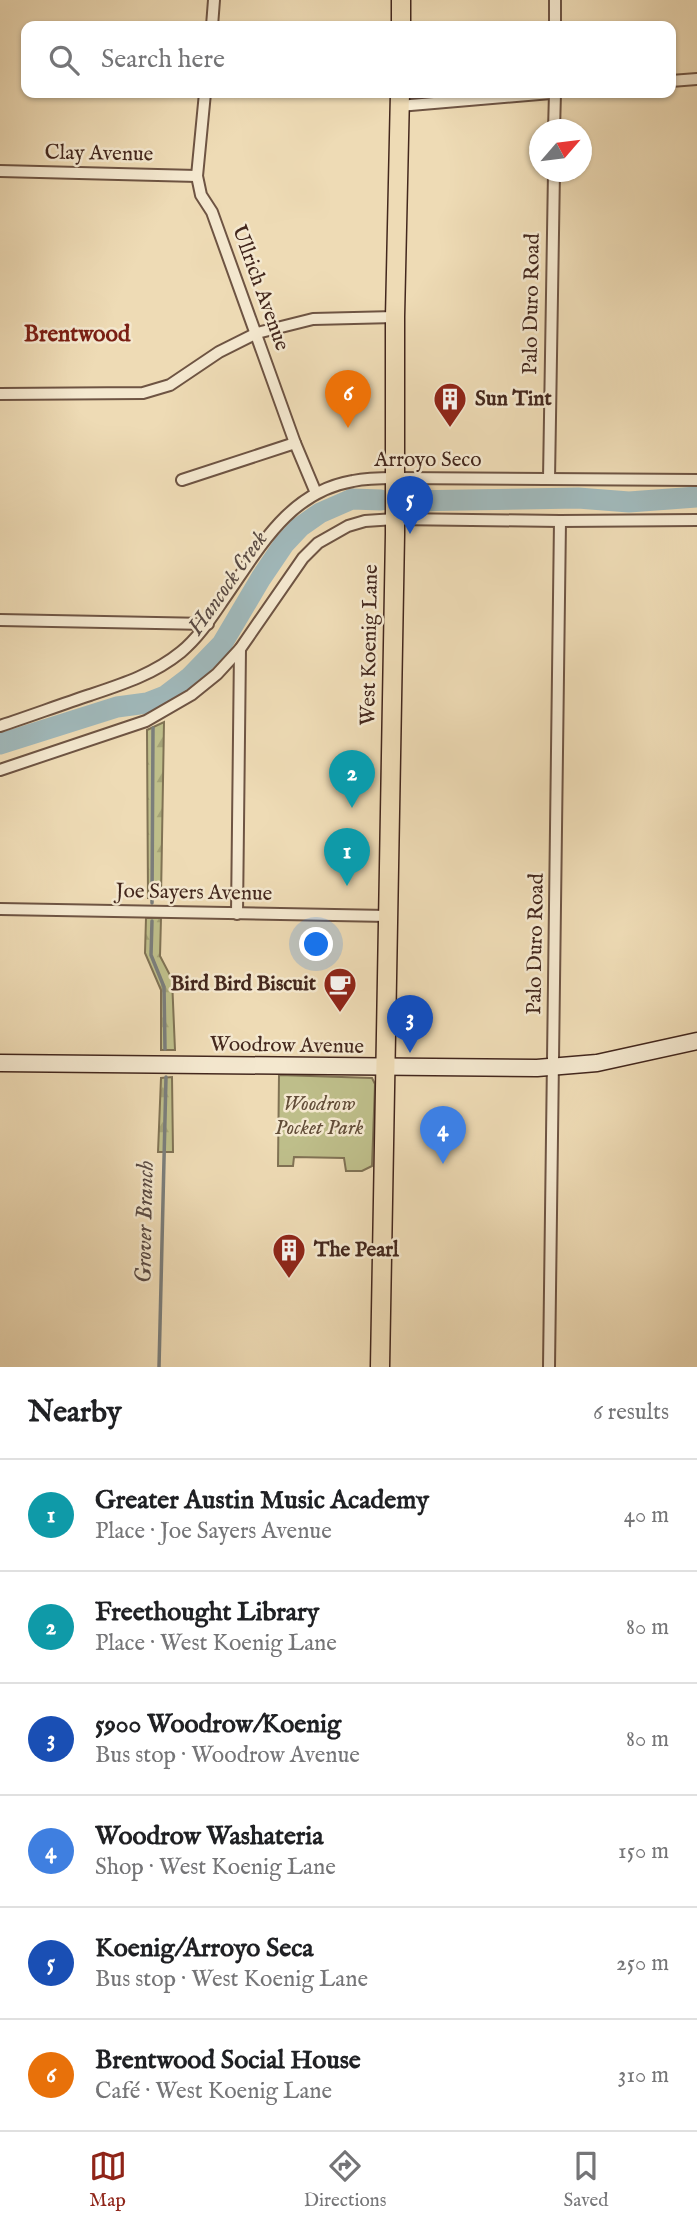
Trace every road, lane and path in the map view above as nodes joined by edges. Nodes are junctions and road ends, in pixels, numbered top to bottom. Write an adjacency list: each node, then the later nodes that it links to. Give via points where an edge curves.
1 (214, 0): 4 (street)
2 (401, 0): 5 (main road)
3 (555, 0): 6 (street)
4 (212, 21)
5 (401, 21)
6 (555, 21)
7 (697, 79): 8 (street)
8 (676, 81)
9 (205, 98): 15 (street, Ullrich Avenue)
10 (425, 98): 12 (street)
11 (553, 98): 13 (street)
12 (399, 99): 17 (main road, West Koenig Lane)
13 (554, 119)
14 (0, 171): 15 (street, Clay Avenue)
15 (197, 176): 18 (street, Ullrich Avenue)
16 (554, 182): 22 (street, Palo Duro Road)
17 (396, 317): 18 (street, via 313,319); 21 (main road, West Koenig Lane)
18 (257, 333): 19 (street, via 170,385 143,393); 20 (street, Ullrich Avenue)
19 (0, 394)
20 (295, 443): 23 (street); 25 (street, Ullrich Avenue)
21 (395, 478): 22 (street, Arroyo Seco); 25 (street, Arroyo Seco, via 352,481); 26 (main road, West Koenig Lane)
22 (549, 479): 24 (street, Arroyo Seco)
23 (182, 480)
24 (697, 480)
25 (316, 493): 30 (street, Arroyo Seco, via 271,531)
26 (396, 519): 28 (street); 31 (street, via 348,526 318,543); 36 (main road, West Koenig Lane)
27 (697, 520): 28 (street)
28 (560, 521): 39 (street, Palo Duro Road)
29 (0, 620): 30 (street)
30 (208, 624): 32 (street, Arroyo Seco, via 182,652 150,673)
31 (240, 649): 33 (street, via 204,685 157,716); 35 (street)
32 (0, 726)
33 (0, 770)
34 (0, 909): 35 (street, Joe Sayers Avenue)
35 (237, 914): 36 (street, Joe Sayers Avenue)
36 (388, 916): 40 (main road, West Koenig Lane)
37 (697, 1041): 39 (street, Woodrow Avenue, via 641,1055)
38 (0, 1063): 40 (street, Woodrow Avenue)
39 (554, 1067): 40 (street, Woodrow Avenue); 42 (street, Palo Duro Road)
40 (386, 1068): 41 (main road, West Koenig Lane)
41 (380, 1367)
42 (549, 1367)

